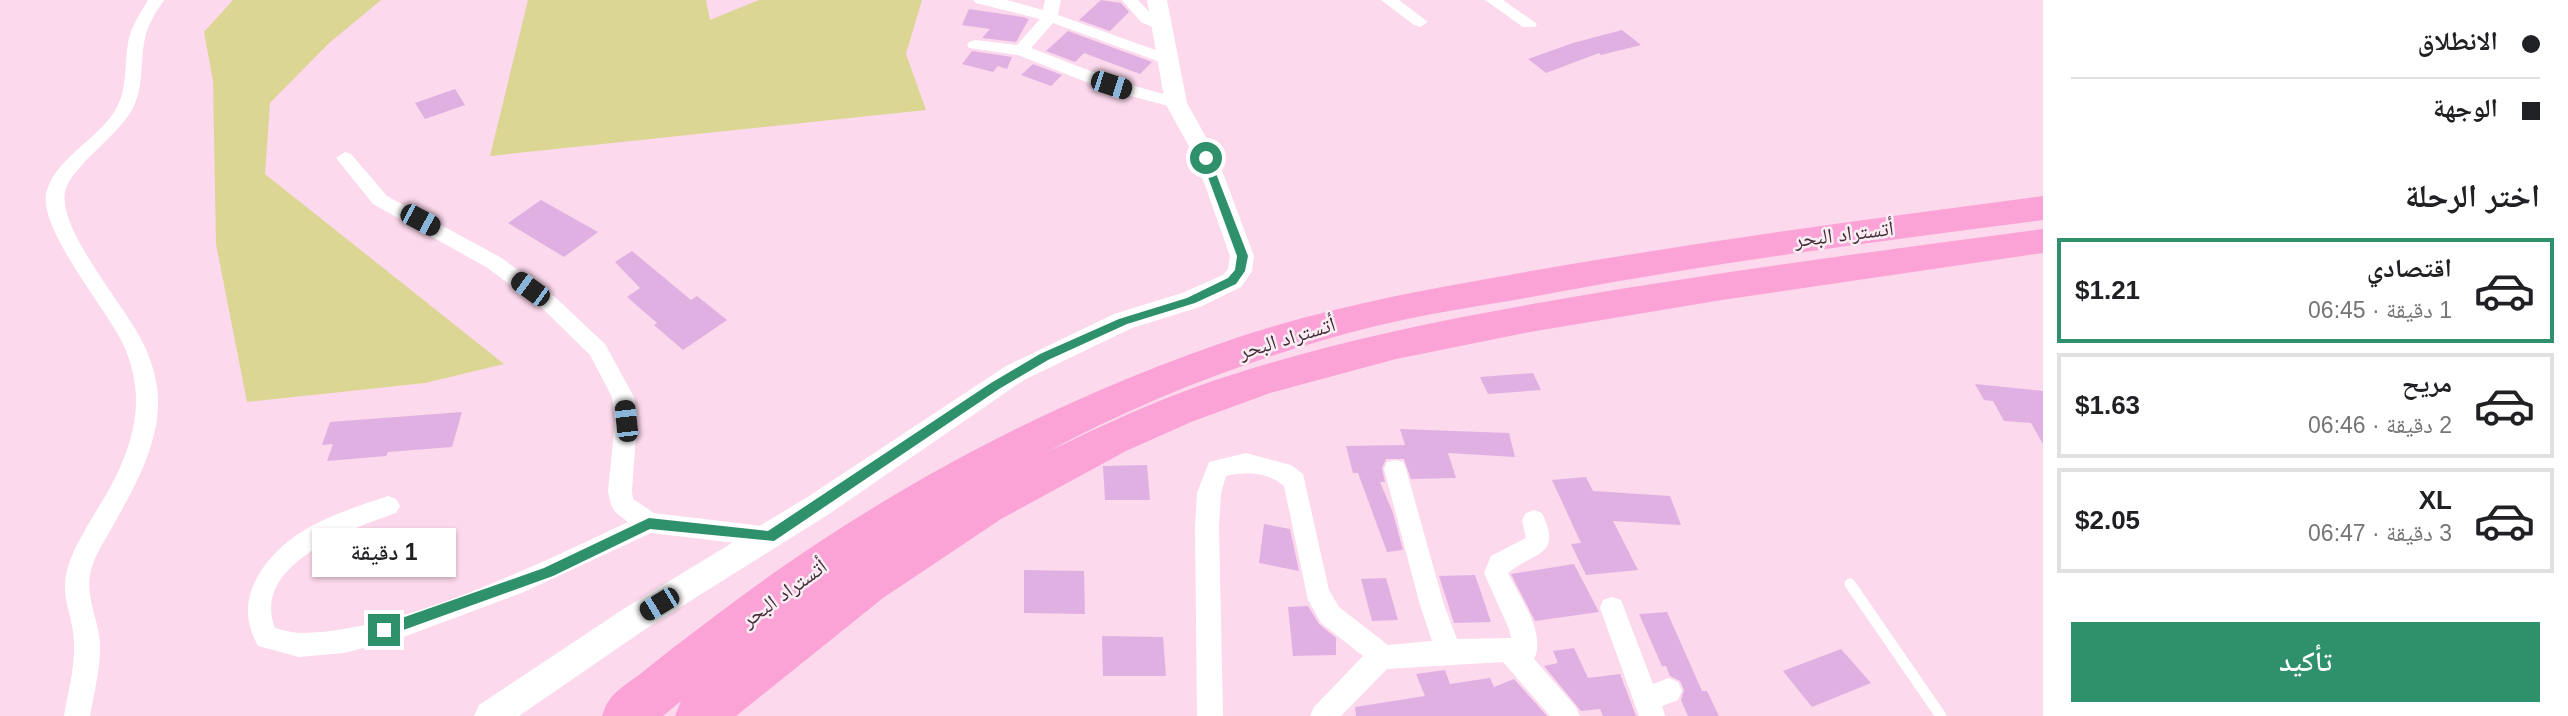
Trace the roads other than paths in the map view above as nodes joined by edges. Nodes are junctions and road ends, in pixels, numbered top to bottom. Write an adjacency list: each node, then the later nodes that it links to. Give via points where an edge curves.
1 (156, 0): 29 (street, via 142,20 136,40 126,105 74,166 54,201 55,213 72,245 133,343 147,404 133,464 77,576 87,643)
2 (1053, 0): 8 (street)
3 (1130, 0): 7 (street, via 1147,19)
4 (1389, 0): 9 (street)
5 (1493, 0): 10 (street)
6 (981, 1): 8 (street)
7 (1159, 13): 13 (street)
8 (1050, 17): 12 (street); 13 (street)
9 (1420, 22)
10 (1529, 24)
11 (975, 45): 12 (street)
12 (1021, 50): 14 (street, via 1111,85)
13 (1166, 59): 14 (street)
14 (1176, 103): 22 (street, via 1206,158 1242,256 1240,271 1232,281 1191,300 1123,321 1015,373)
15 (345, 158): 21 (street, via 380,200 493,262 549,303 598,350 623,397 621,498)
16 (2043, 208): 31 (highway, أتستراد البحر, via 1759,245 1404,307 1309,330 1203,365 1077,416 928,497 809,573)
17 (2043, 241): 32 (highway, أتستراد البحر, via 1598,306 1437,335 1306,367 1178,410 1068,461 953,524 844,600)
18 (1395, 469): 25 (street)
19 (388, 506): 21 (street, via 319,533 286,554 267,582 259,605 267,638 310,647 358,639 523,582)
20 (1534, 520): 26 (street, via 1538,543 1500,564 1496,573 1526,645 1524,651)
21 (649, 523): 22 (street)
22 (770, 537): 30 (street, via 636,618)
23 (1850, 584): 36 (lane)
24 (1612, 608): 28 (street)
25 (1448, 652): 26 (street); 27 (street)
26 (1511, 652): 35 (street)
27 (1384, 657): 33 (street, via 1330,615 1317,592 1295,481 1283,472 1246,462 1217,470 1209,494 1207,527); 34 (street)
28 (1656, 702)
29 (77, 716)
30 (491, 716)
31 (626, 716)
32 (699, 716)
33 (1210, 716)
34 (1323, 716)
35 (1567, 716)
36 (1941, 716)

